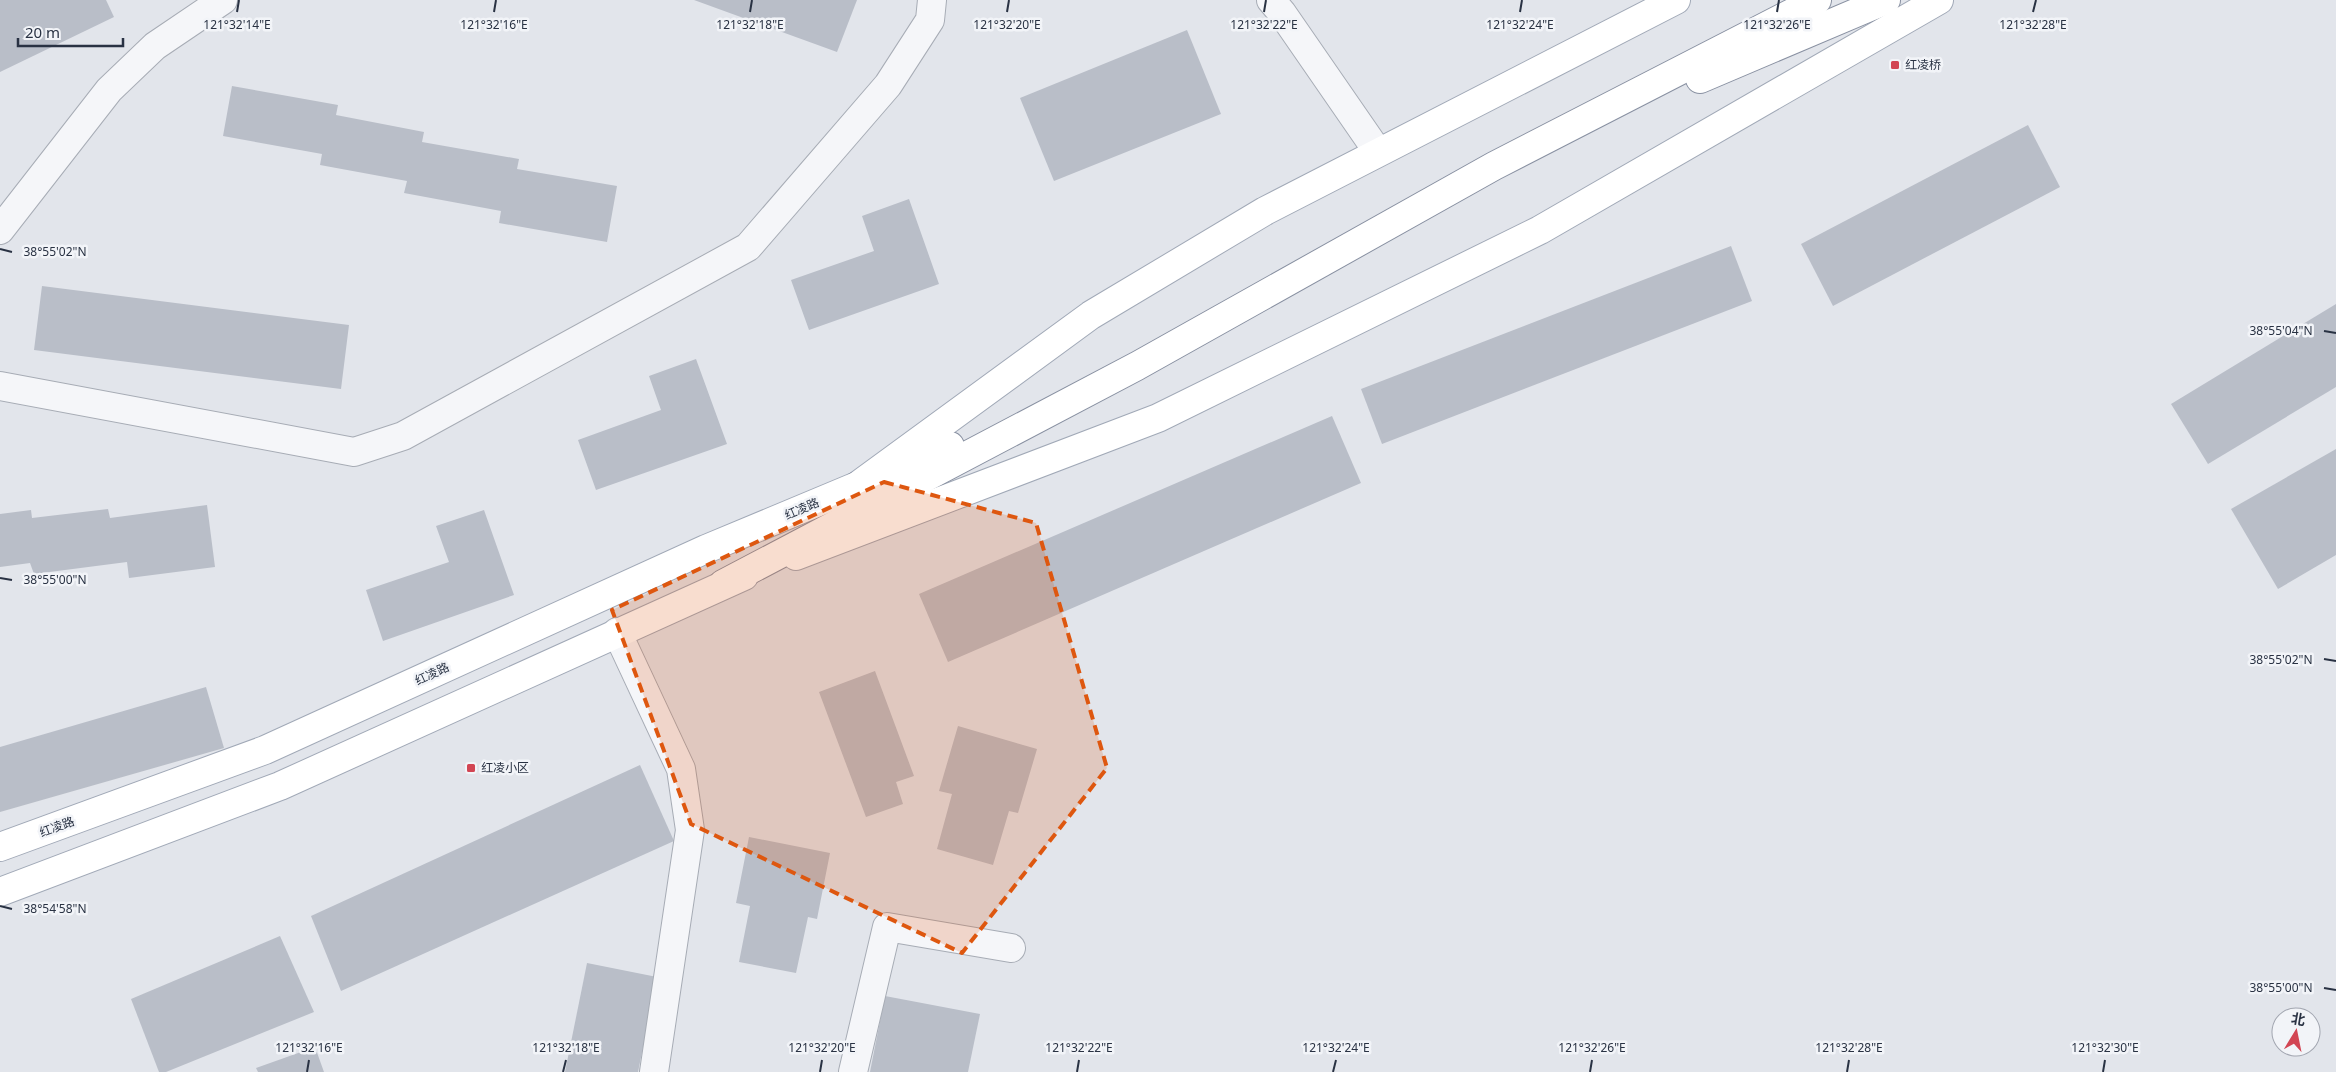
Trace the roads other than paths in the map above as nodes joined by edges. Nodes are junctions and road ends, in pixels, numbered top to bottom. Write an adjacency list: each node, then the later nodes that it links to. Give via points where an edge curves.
1 (223, 0): 10 (street, via 155,46 109,90)
2 (932, 0): 12 (street, via 930,20 888,84 748,247 403,436 354,452)
3 (1270, 0): 8 (street)
4 (1676, 0): 8 (main road)
5 (1818, 0): 9 (main road)
6 (1886, 0): 9 (main road)
7 (1939, 0): 14 (main road, via 1540,230 1158,418)
8 (1378, 152): 13 (main road, via 1265,211 1091,315)
9 (1494, 166): 11 (main road)
10 (0, 230)
11 (1137, 366): 13 (main road); 14 (main road)
12 (0, 386)
13 (857, 486): 16 (main road, 红凌路, via 706,548 265,750)
14 (723, 584): 15 (main road)
15 (617, 632): 17 (main road, via 280,786); 19 (street, via 681,769 690,830)
16 (0, 847)
17 (0, 892)
18 (1011, 948): 20 (street, via 887,928)
19 (654, 1072)
20 (853, 1072)

